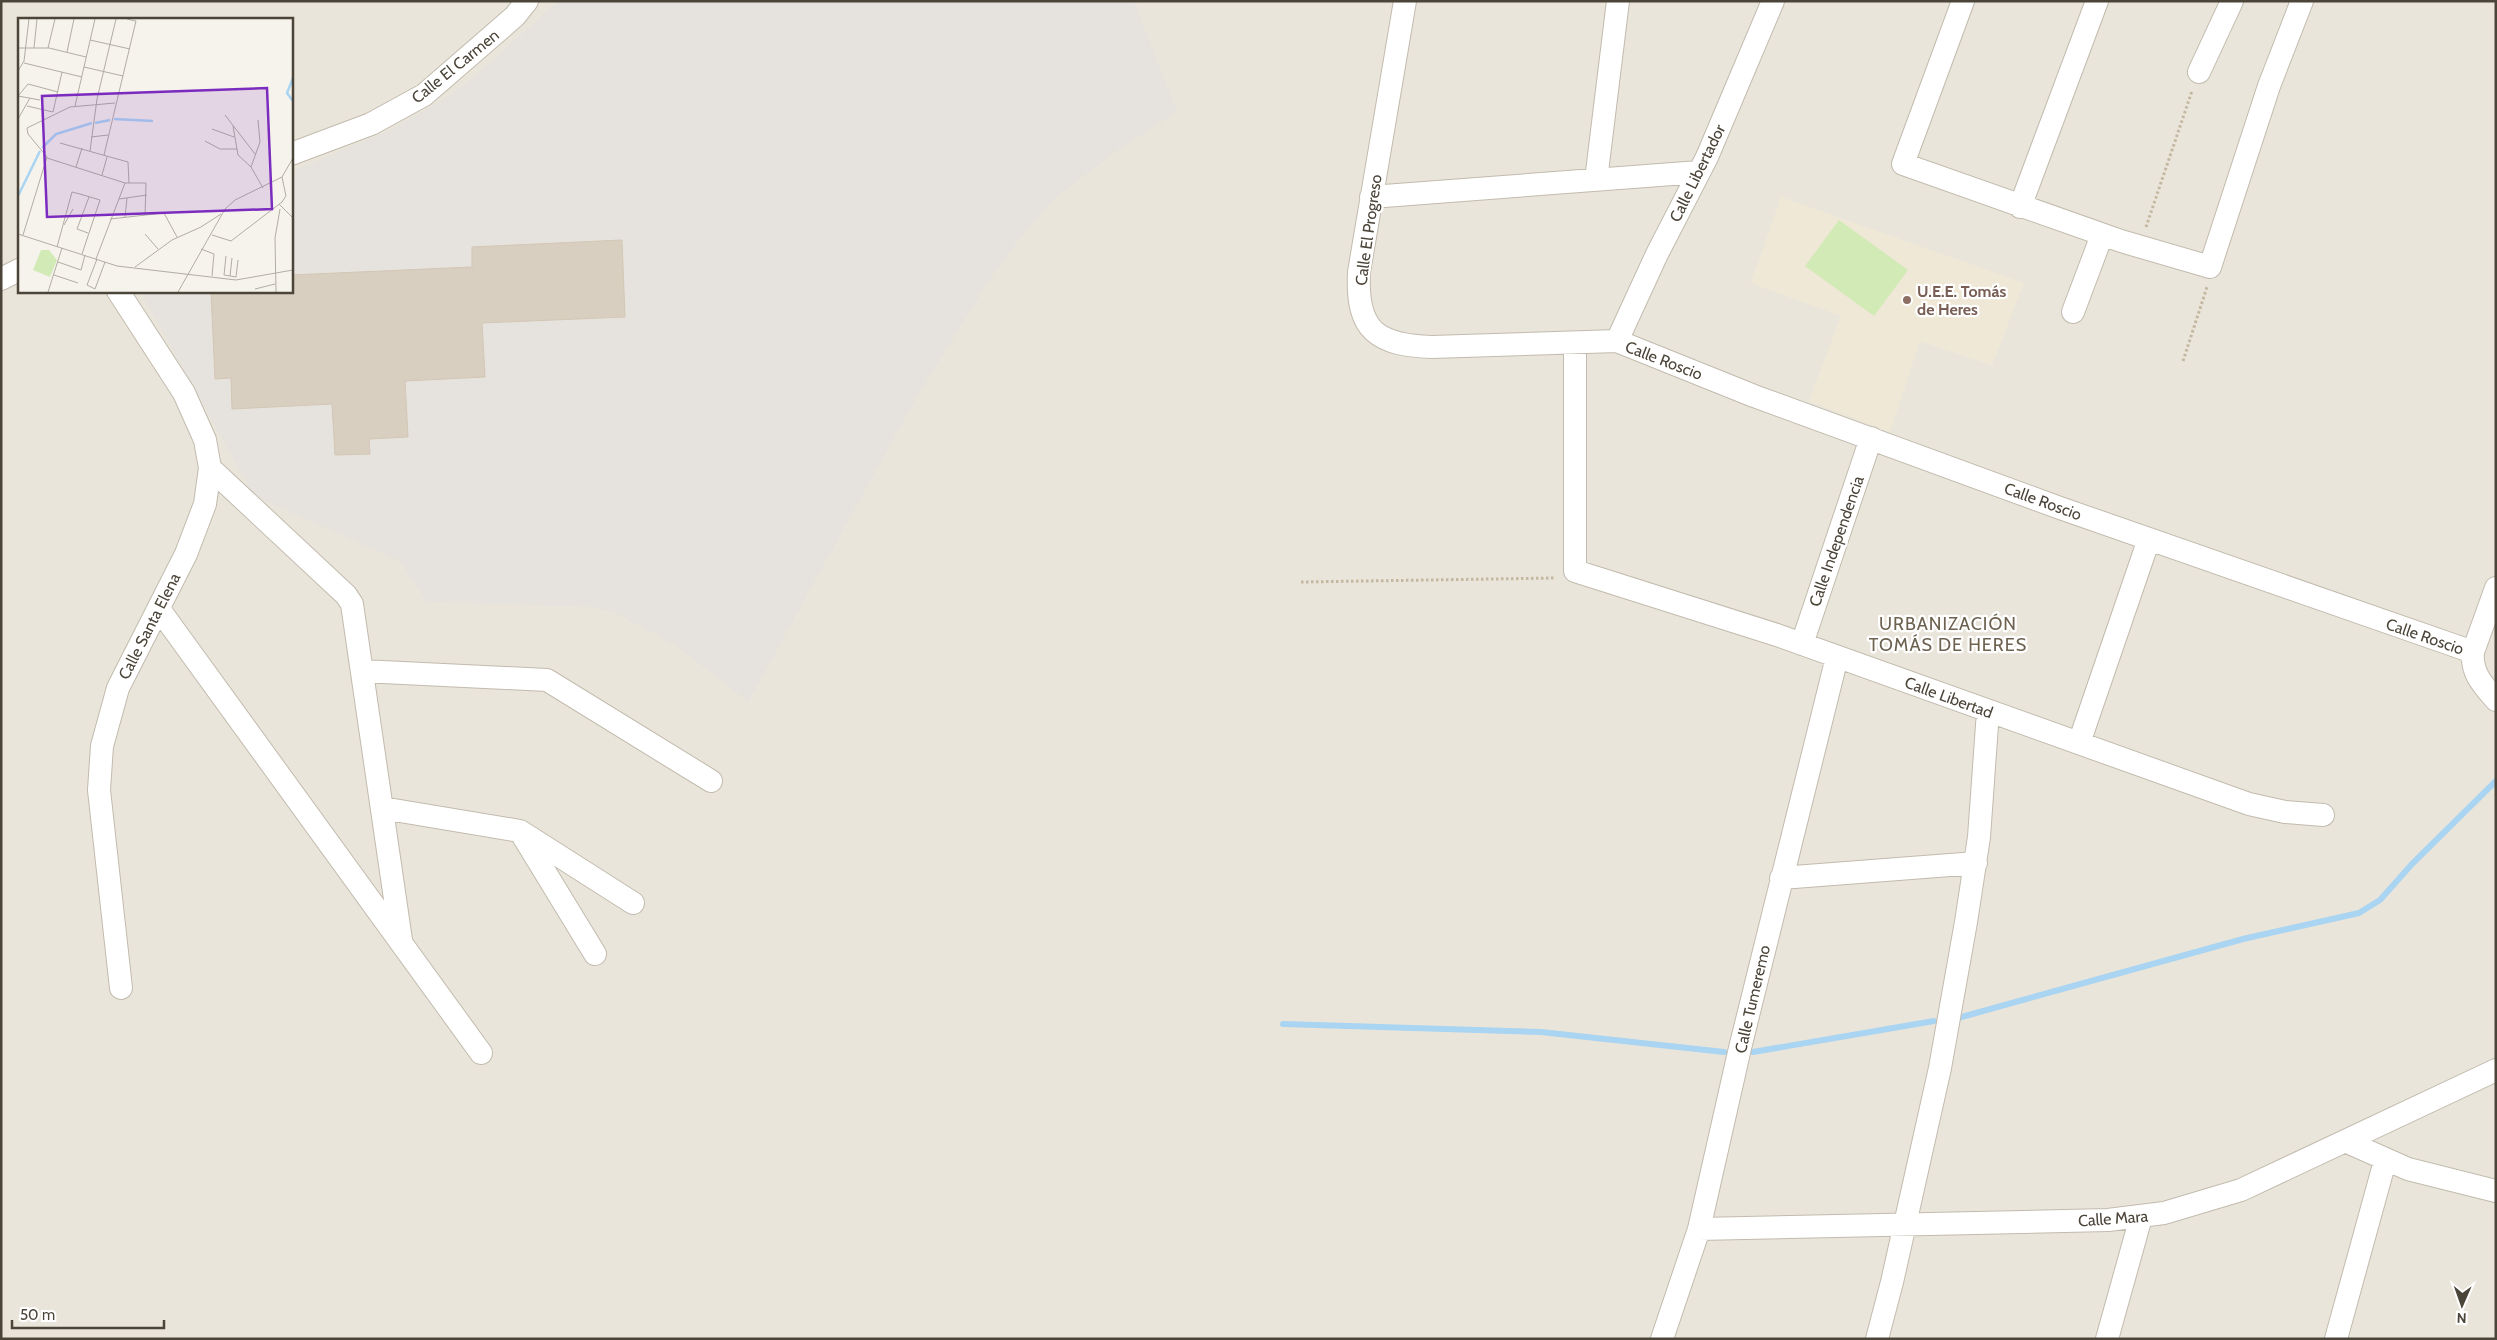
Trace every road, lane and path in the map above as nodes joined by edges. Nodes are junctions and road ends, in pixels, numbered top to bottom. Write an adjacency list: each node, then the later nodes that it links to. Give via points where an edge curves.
1 (527, 1): 10 (street, Calle El Carmen, via 515,16 424,95 371,124)
2 (1405, 1): 13 (street, Calle El Progreso)
3 (1618, 1): 12 (street)
4 (1773, 1): 11 (street, Calle Libertador)
5 (1963, 1): 14 (street, via 1903,164)
6 (2097, 1): 14 (street)
7 (2232, 1): 9 (street)
8 (2302, 1): 17 (street, via 2269,86)
9 (2199, 72): 16 (path)
10 (292, 154)
11 (1699, 172): 12 (street); 22 (street, Calle Libertador)
12 (1596, 180): 13 (street)
13 (1371, 197): 23 (street, Calle El Progreso, via 1358,287 1367,322 1382,338 1413,346)
14 (2020, 207): 15 (street)
15 (2102, 235): 16 (street); 21 (street)
16 (2139, 246): 17 (street)
17 (2210, 267): 24 (path, via 2206,293)
18 (18, 270): 19 (street)
19 (1, 279)
20 (119, 292): 26 (street, Calle Santa Elena, via 184,393 205,440)
21 (2073, 312)
22 (1617, 342): 23 (street, Calle El Progreso); 25 (street, Calle Roscio)
23 (1575, 343): 28 (street)
24 (2183, 361)
25 (1871, 438): 27 (street, Calle Roscio); 32 (street, Calle Independencia)
26 (210, 468): 31 (street, Calle Santa Elena, via 205,504 186,554); 35 (street, via 349,600)
27 (2149, 539): 33 (street, Calle Roscio); 38 (street)
28 (1575, 571): 29 (path, via 1549,580); 32 (street, Calle Libertad)
29 (1301, 582)
30 (2496, 588): 33 (street)
31 (159, 609): 46 (street); 48 (street, Calle Santa Elena, via 118,688 99,768)
32 (1802, 644): 34 (street, Calle Libertad)
33 (2473, 652): 36 (street, via 2476,676)
34 (1837, 657): 37 (street, Calle Libertad); 44 (street, Calle Tumeremo)
35 (362, 671): 39 (street, via 547,680); 40 (street)
36 (2496, 700)
37 (1988, 710): 38 (street, Calle Libertad); 43 (street)
38 (2079, 743): 41 (street, Calle Libertad, via 2249,804 2285,812)
39 (711, 781)
40 (382, 808): 42 (street); 46 (street)
41 (2323, 815)
42 (520, 831): 45 (street); 47 (street)
43 (1976, 863): 44 (street); 55 (street, via 1940,1068)
44 (1781, 878): 56 (street, Calle Tumeremo)
45 (633, 903)
46 (402, 943): 49 (street)
47 (595, 954)
48 (120, 988)
49 (481, 1053)
50 (2496, 1070): 51 (street, Calle Mara)
51 (2345, 1141): 52 (street); 54 (street, Calle Mara, via 2241,1190 2192,1206)
52 (2385, 1161): 53 (street, via 2416,1172); 60 (street)
53 (2496, 1191)
54 (2141, 1217): 55 (street, Calle Mara); 59 (street)
55 (1905, 1225): 56 (street, Calle Mara); 58 (street)
56 (1699, 1229): 57 (street, Calle Tumeremo)
57 (1662, 1339)
58 (1877, 1339)
59 (2107, 1339)
60 (2336, 1339)

